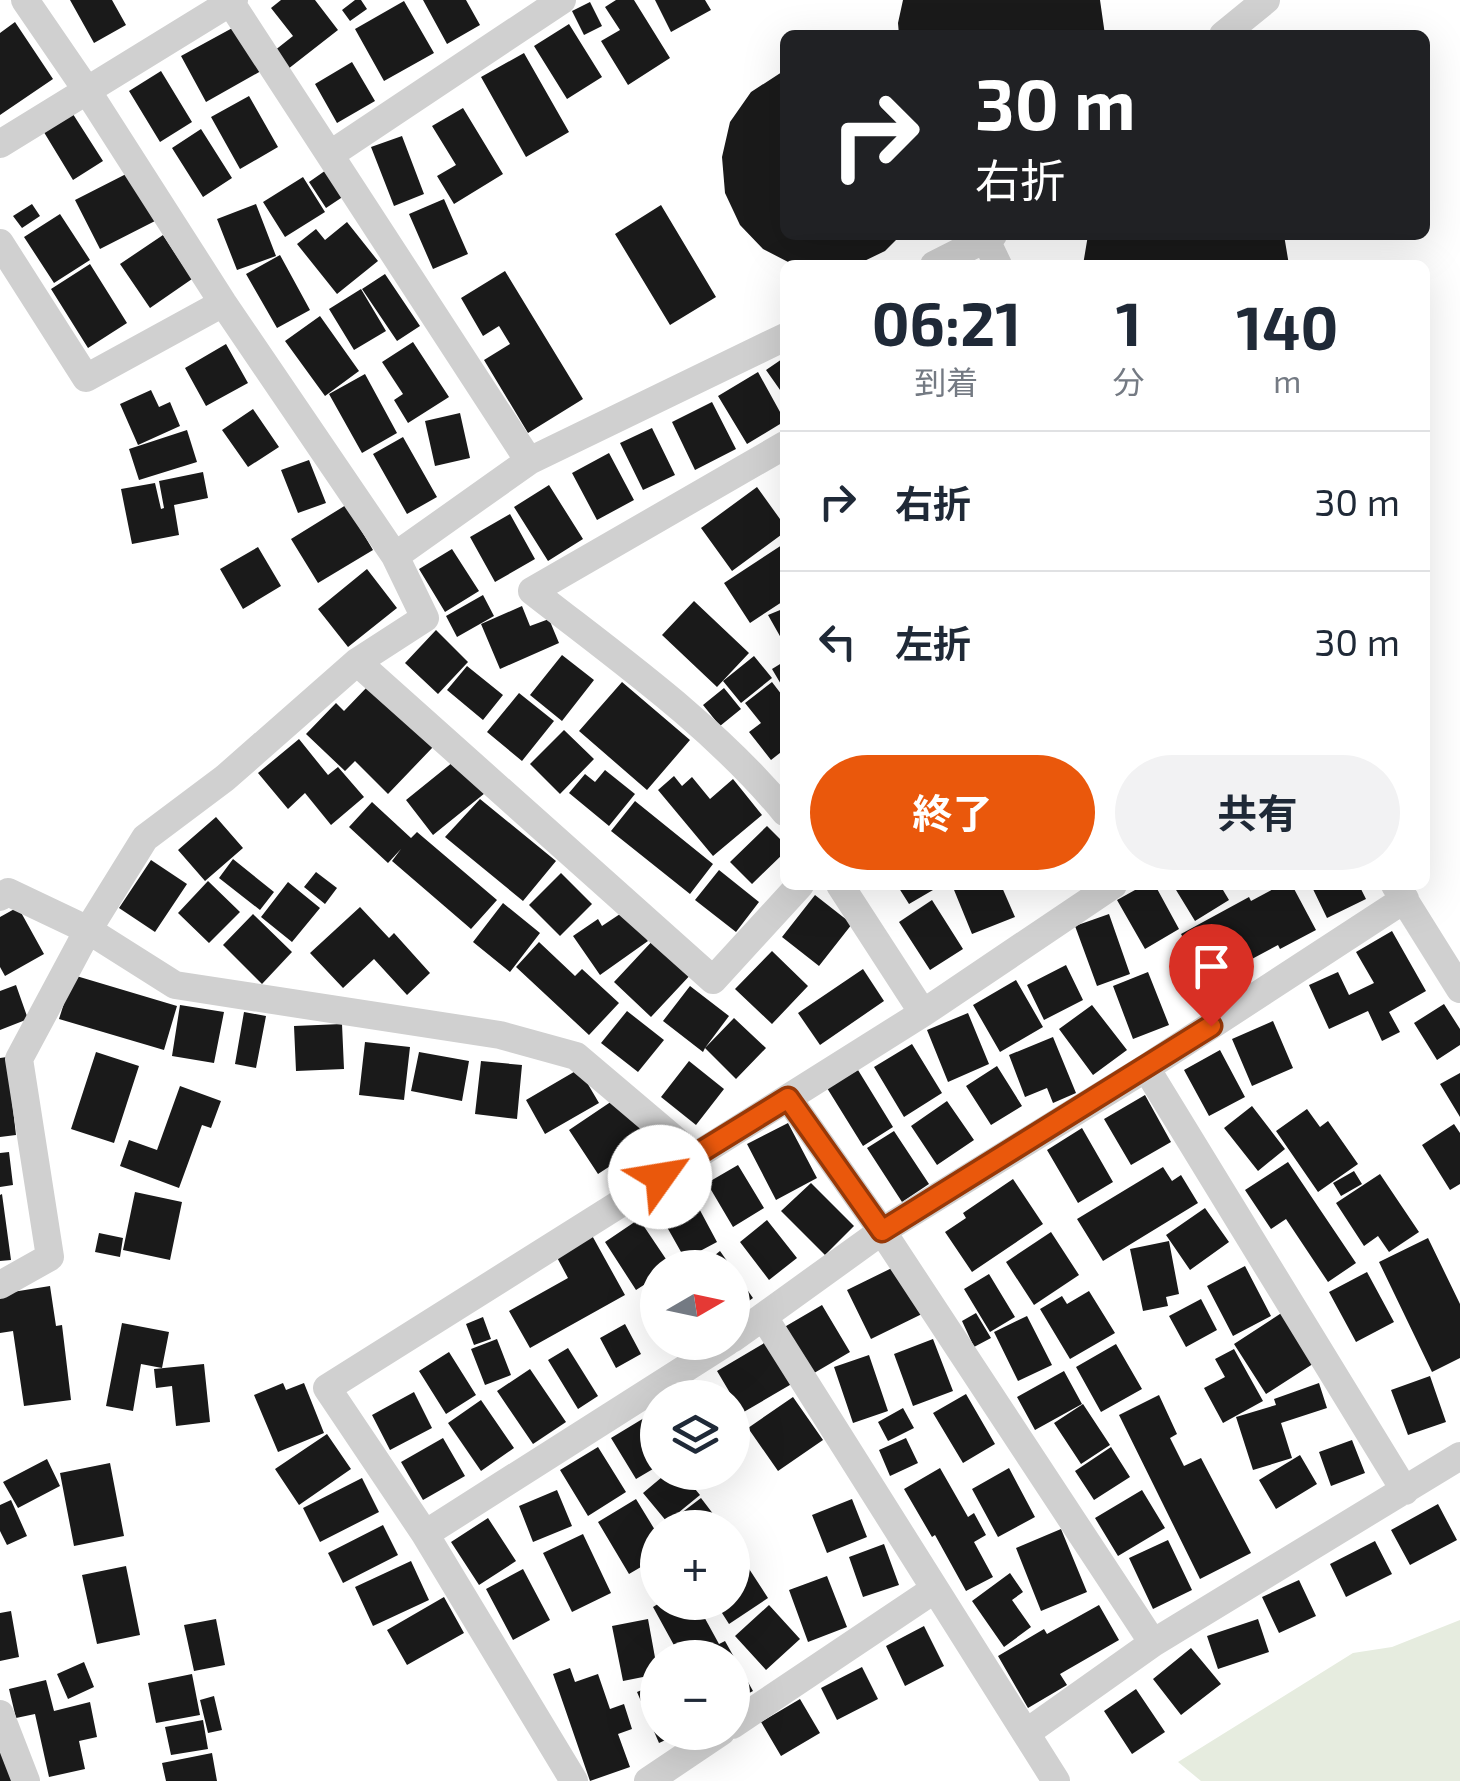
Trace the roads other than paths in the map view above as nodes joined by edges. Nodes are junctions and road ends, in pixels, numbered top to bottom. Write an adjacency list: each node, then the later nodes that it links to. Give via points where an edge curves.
1 (25, 0): 6 (street)
2 (562, 0): 8 (street)
3 (1266, 0): 5 (street)
4 (230, 1): 6 (street); 8 (street)
5 (1229, 30)
6 (88, 92): 7 (street); 12 (street)
7 (0, 144)
8 (331, 154): 15 (street)
9 (0, 243): 12 (street, via 86,378)
10 (992, 247): 11 (street)
11 (950, 260)
12 (223, 302): 16 (street)
13 (780, 339): 15 (street)
14 (780, 448): 18 (street, via 532,591 669,699)
15 (529, 461): 16 (street)
16 (395, 556): 17 (street, via 425,618)
17 (357, 662): 19 (street, via 713,980); 24 (street, via 145,838)
18 (780, 806)
19 (795, 890)
20 (843, 890): 26 (street)
21 (1106, 890): 26 (street)
22 (1400, 892): 25 (street); 27 (street)
23 (0, 896): 24 (street, via 8,892)
24 (88, 930): 29 (street, via 175,986 500,1035 576,1056); 31 (street, via 20,1059 50,1256)
25 (1460, 988)
26 (923, 1013): 28 (street)
27 (1146, 1068): 30 (street); 36 (street)
28 (788, 1098): 29 (street); 30 (street)
29 (694, 1156): 37 (street, via 327,1388)
30 (882, 1231): 32 (street); 39 (street)
31 (0, 1285)
32 (764, 1319): 33 (street); 38 (street)
33 (750, 1328)
34 (700, 1360): 37 (street)
35 (1460, 1456): 36 (street)
36 (1405, 1491): 39 (street)
37 (424, 1534): 45 (street)
38 (935, 1590): 40 (street); 42 (street)
39 (1153, 1643): 42 (street)
40 (750, 1713)
41 (0, 1714): 44 (street)
42 (1026, 1734): 47 (street)
43 (694, 1750): 46 (street)
44 (26, 1781)
45 (574, 1781)
46 (648, 1781)
47 (1056, 1781)

